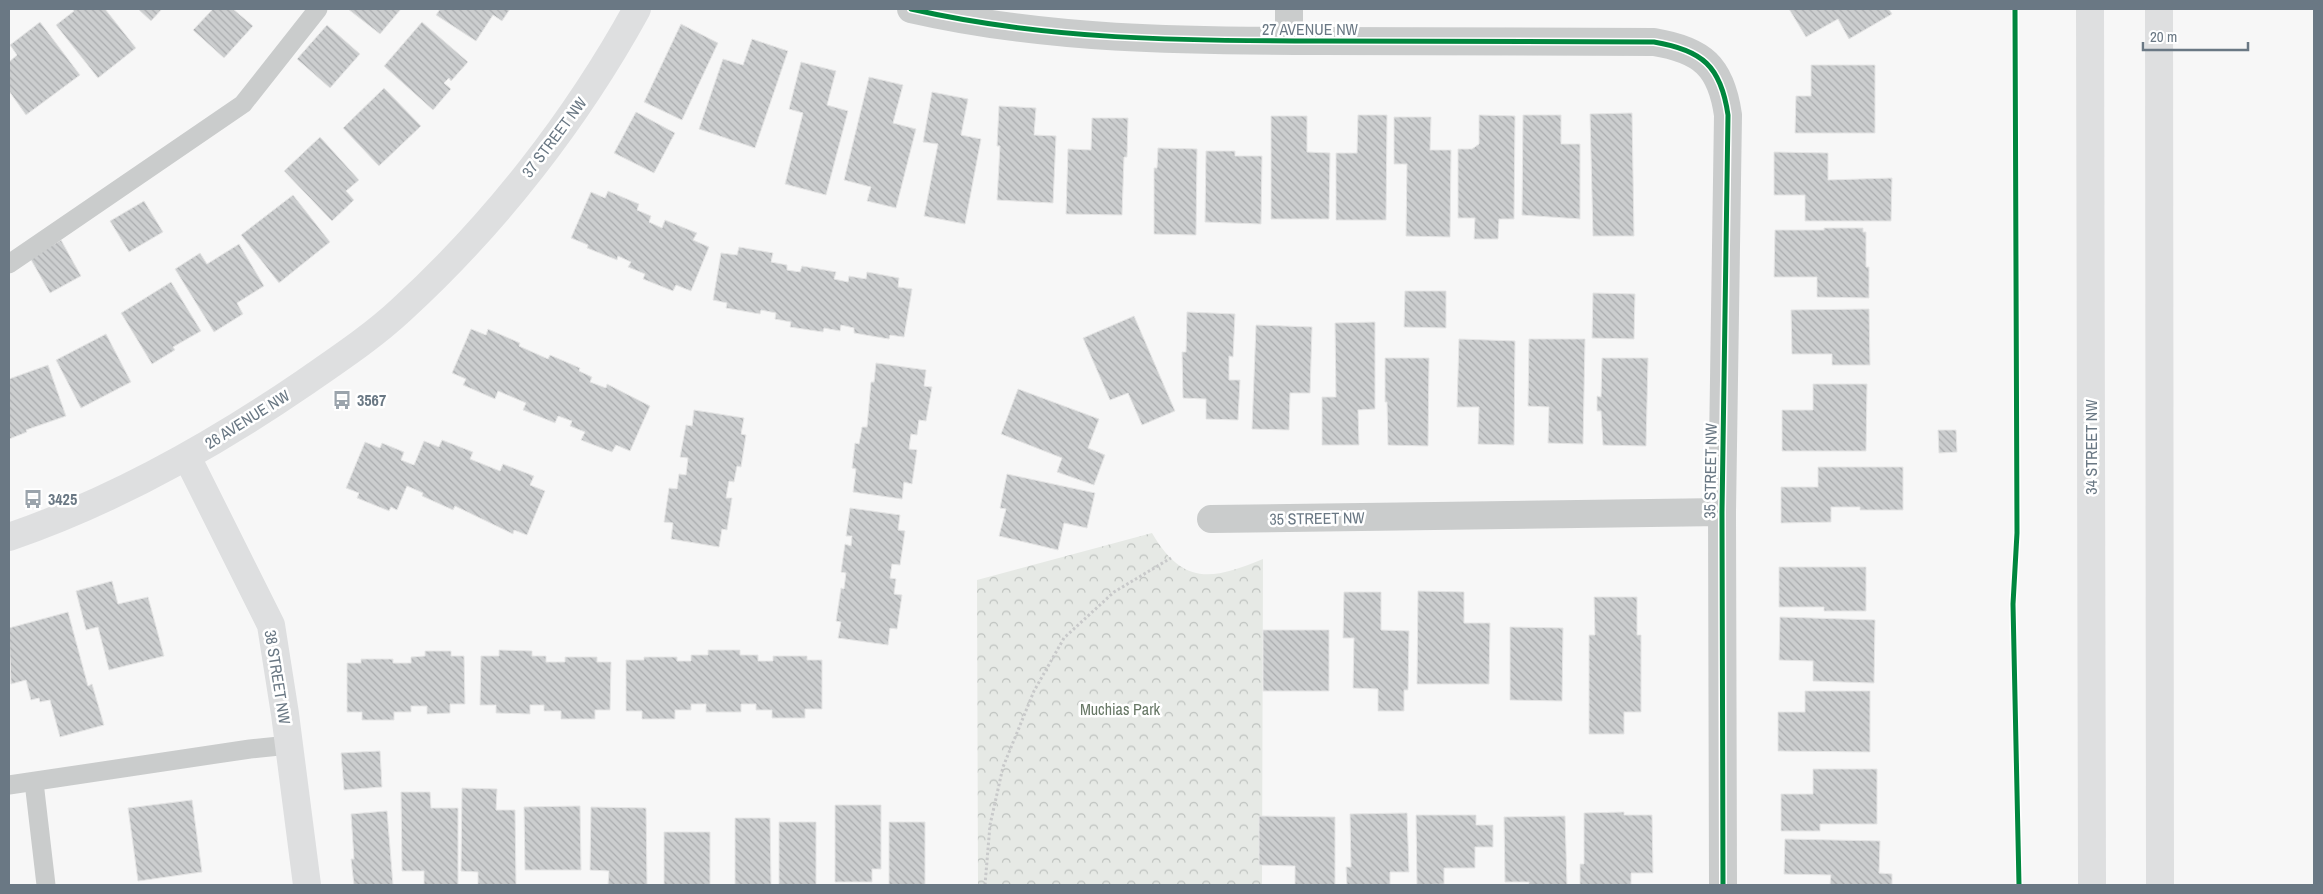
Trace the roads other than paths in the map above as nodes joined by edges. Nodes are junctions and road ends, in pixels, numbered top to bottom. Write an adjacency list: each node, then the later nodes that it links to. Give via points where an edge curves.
1 (318, 9): 11 (lane, via 244,104)
2 (637, 9): 10 (main road, 37 STREET NW, via 573,114)
3 (911, 9): 7 (street, 27 AVENUE NW)
4 (1289, 9): 8 (street)
5 (2090, 9): 22 (main road, 34 STREET NW)
6 (2159, 9): 23 (main road)
7 (988, 17): 8 (street, 27 AVENUE NW, via 1083,36)
8 (1289, 41): 9 (street, 27 AVENUE NW, via 1654,42 1678,46)
9 (1707, 61): 13 (street, 35 STREET NW, via 1719,78 1728,115)
10 (457, 256): 12 (main road, 26 AVENUE NW, via 400,311 330,365)
11 (9, 264)
12 (187, 457): 15 (main road, 26 AVENUE NW, via 41,526); 16 (main road, 38 STREET NW, via 271,625)
13 (1722, 512): 14 (street, 35 STREET NW); 21 (street, 35 STREET NW)
14 (1211, 519)
15 (9, 537)
16 (288, 745): 17 (lane); 20 (main road, 38 STREET NW)
17 (34, 782): 18 (lane); 19 (lane)
18 (9, 785)
19 (46, 885)
20 (307, 885)
21 (1723, 885)
22 (2092, 885)
23 (2160, 885)

